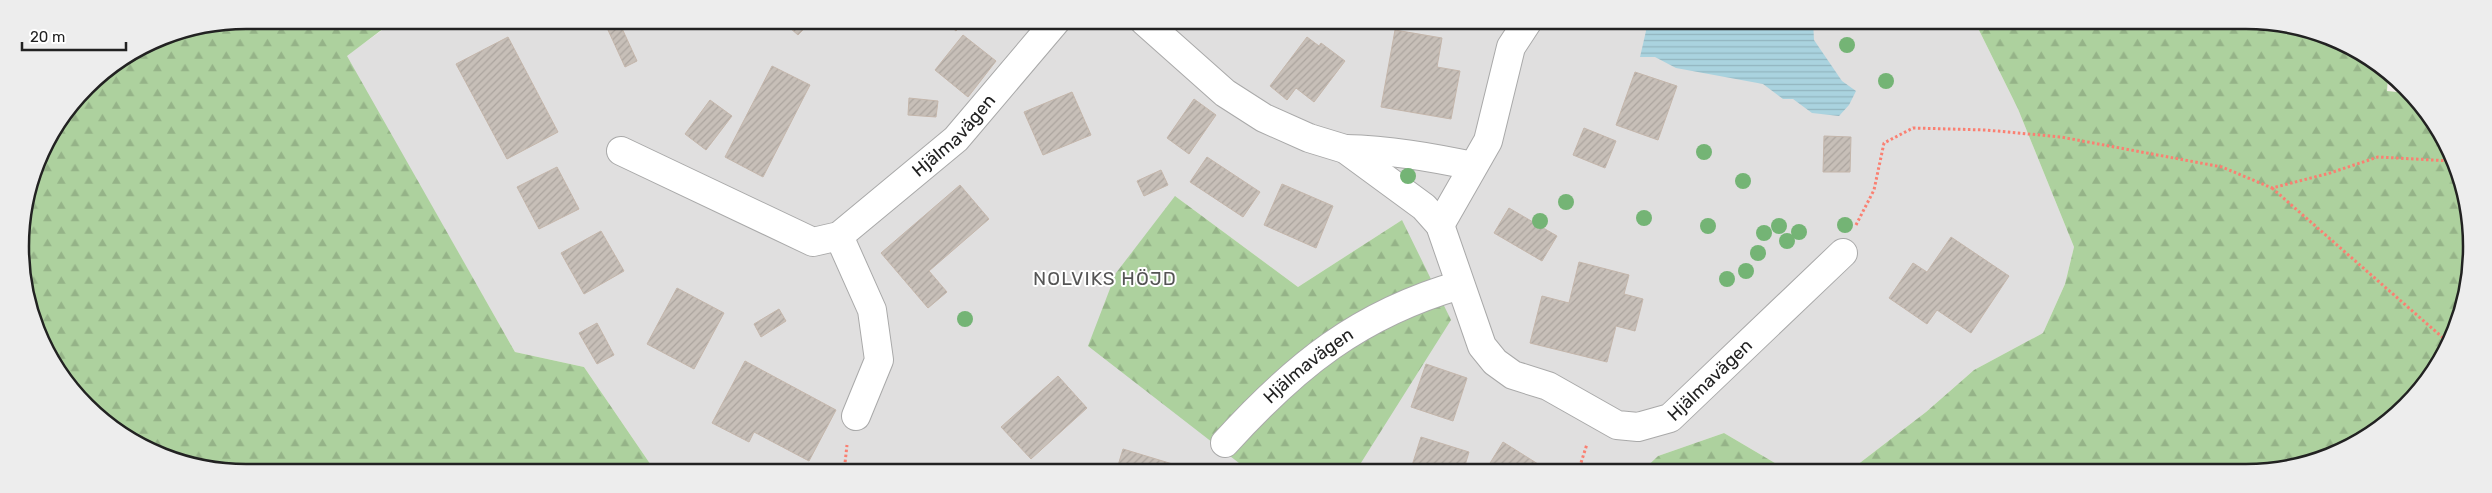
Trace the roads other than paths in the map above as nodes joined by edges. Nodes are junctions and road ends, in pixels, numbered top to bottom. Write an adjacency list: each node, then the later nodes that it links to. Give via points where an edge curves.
1 (1049, 29): 8 (street, Hjälmavägen, via 956,139)
2 (1153, 29): 4 (street, Hjälmavägen, via 1225,93 1264,118 1309,138)
3 (1523, 29): 6 (street, via 1511,47 1488,141)
4 (1346, 149): 6 (street, Hjälmavägen, via 1416,154); 7 (street, Hjälmavägen, via 1424,208)
5 (621, 151): 8 (street, Hjälmavägen, via 812,242)
6 (1472, 166): 7 (street)
7 (1440, 225): 10 (street, Hjälmavägen)
8 (839, 236): 11 (street, via 872,310 879,360)
9 (1843, 253): 10 (street, Hjälmavägen, via 1670,418 1638,427 1617,425 1548,386 1513,375 1495,362 1482,346)
10 (1460, 285): 12 (street, Hjälmavägen, via 1424,295 1343,336 1266,398)
11 (856, 416)
12 (1226, 443)

